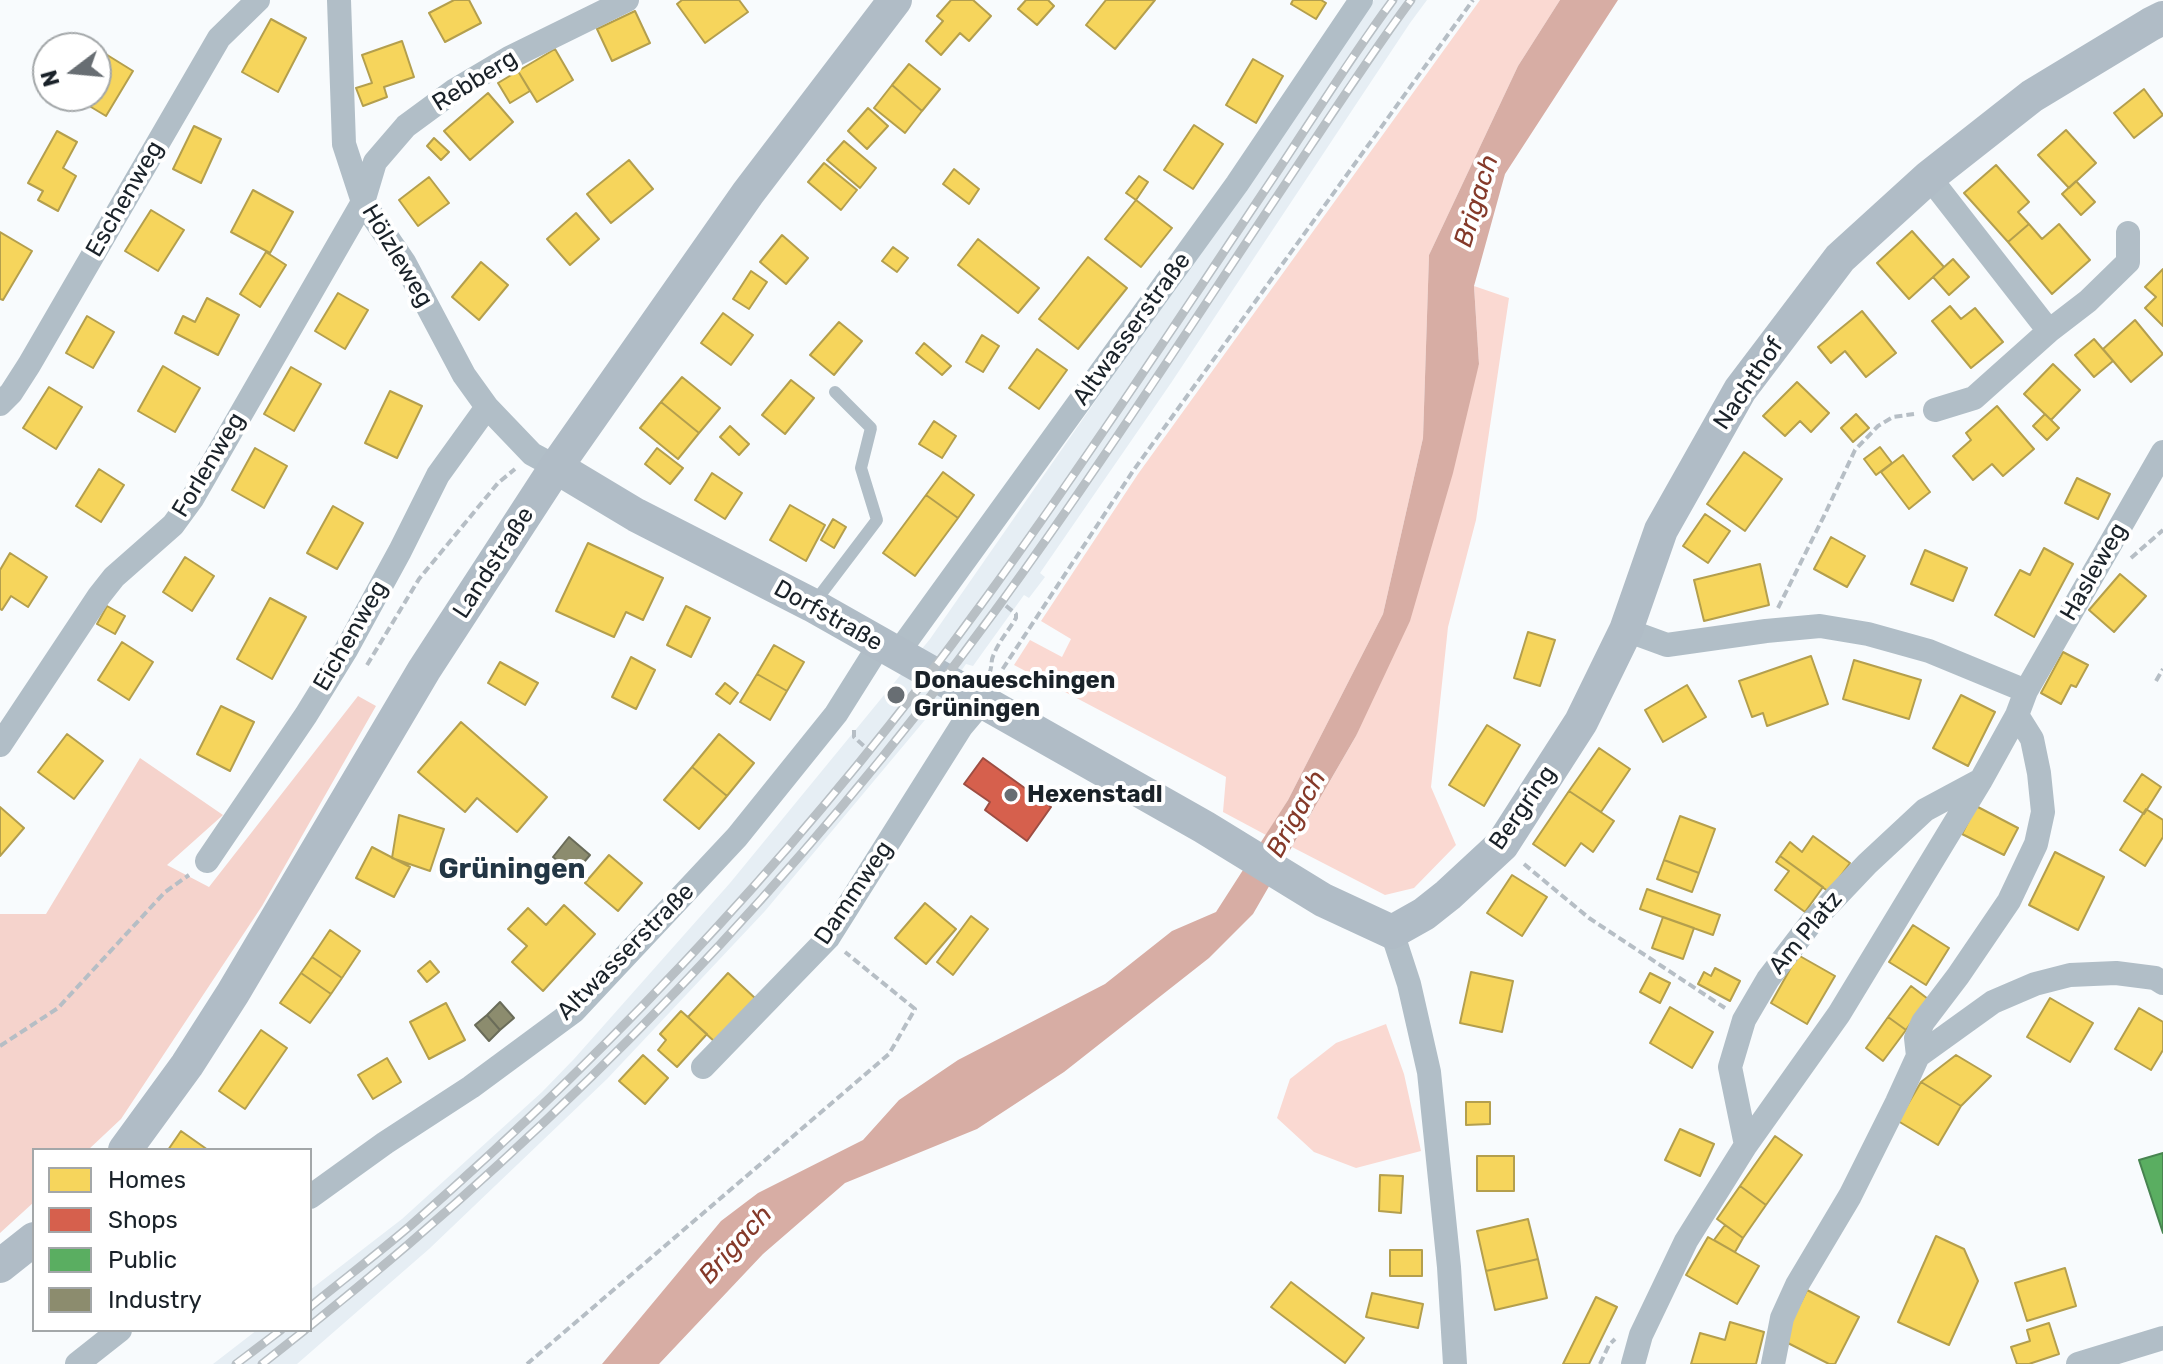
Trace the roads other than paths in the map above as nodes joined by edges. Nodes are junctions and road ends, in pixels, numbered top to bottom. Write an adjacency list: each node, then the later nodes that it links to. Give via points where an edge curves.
1 (258, 0): 12 (street, Eschenweg, via 219,38 36,353)
2 (339, 0): 8 (street, Hölzleweg, via 344,144)
3 (627, 0): 8 (street, Rebberg, via 509,58 406,126 375,162)
4 (895, 0): 16 (street, Landstraße, via 748,193)
5 (1361, 0): 19 (street, Altwasserstraße, via 1237,184)
6 (2157, 21): 7 (street, Nachthof, via 2032,96)
7 (1929, 177): 10 (street); 18 (street, Nachthof, via 1840,258 1740,390 1661,530)
8 (363, 202): 13 (street, Hölzleweg, via 404,262 464,375); 23 (street, Forlenweg, via 192,499 173,525 99,596)
9 (2128, 233): 10 (street, via 2128,262)
10 (2049, 331): 14 (street, via 1974,398)
11 (835, 392): 17 (lane, via 871,428 861,468 877,520)
12 (0, 404)
13 (487, 407): 16 (street, Hölzleweg, via 532,454); 25 (street, Eichenweg, via 438,475 306,715)
14 (1935, 410)
15 (2163, 452): 21 (street, Hasleweg)
16 (556, 467): 17 (street, Dorfstraße, via 636,515); 31 (street, Landstraße, via 424,670 195,1053)
17 (812, 605): 19 (street, Dorfstraße)
18 (1626, 630): 21 (street, via 1667,645 1820,626 1929,651); 26 (street, Bergring, via 1581,722 1502,845 1424,914)
19 (889, 649): 20 (street, Dorfstraße); 32 (street, Altwasserstraße, via 737,837 574,1011)
20 (991, 688): 26 (street, Dorfstraße, via 1323,900); 29 (street, Dammweg, via 828,938)
21 (2026, 691): 22 (street)
22 (2017, 715): 24 (street); 28 (street, via 2032,739 2039,773 2043,812 2036,844 2009,901 1923,1022 1916,1038)
23 (0, 745)
24 (1981, 780): 30 (street, via 1839,1014); 30 (street, Am Platz, via 1925,810 1867,864 1768,979 1744,1020 1730,1067)
25 (207, 861)
26 (1392, 932): 39 (street, via 1429,1072)
27 (2163, 983): 28 (street, via 2116,973 2070,975 2035,984 1993,1002)
28 (1918, 1056): 41 (street, via 1850,1196 1792,1296)
29 (703, 1067)
30 (1746, 1145): 40 (street, via 1686,1241 1641,1335)
31 (127, 1148)
32 (312, 1196)
33 (32, 1241): 34 (street)
34 (0, 1266)
35 (117, 1332): 38 (street)
36 (2163, 1338): 37 (street)
37 (2134, 1356): 42 (street)
38 (77, 1364)
39 (1455, 1364)
40 (1633, 1364)
41 (1773, 1364)
42 (2078, 1364)

